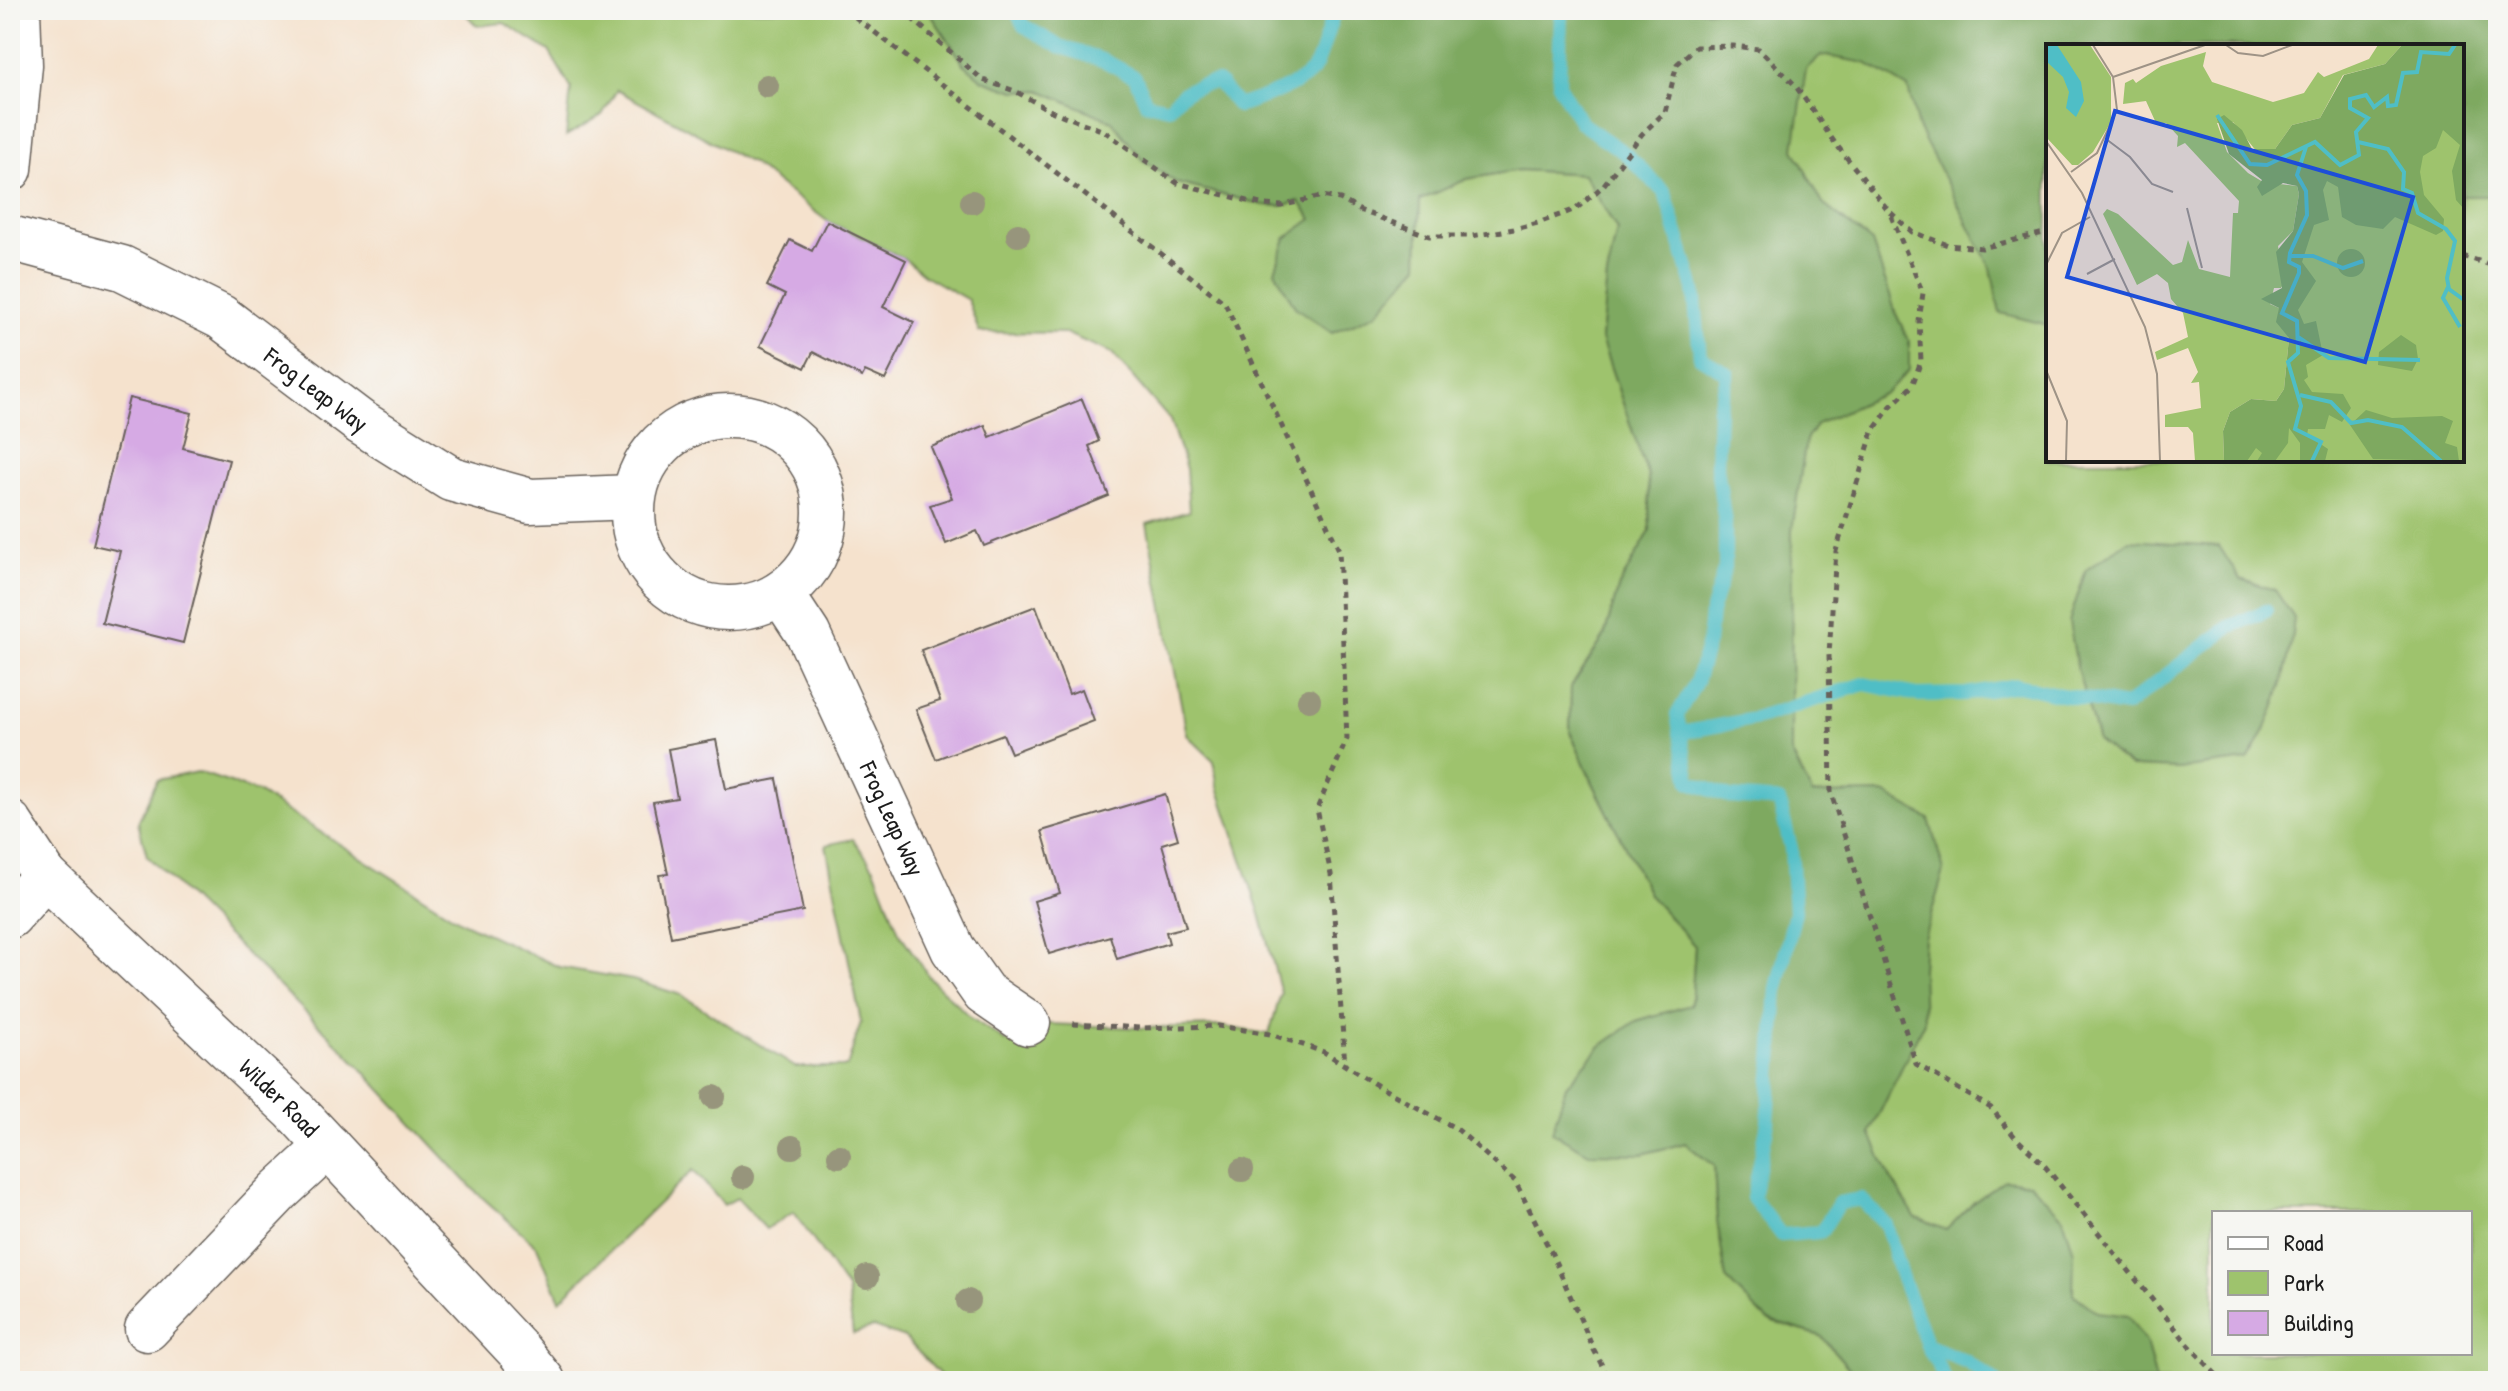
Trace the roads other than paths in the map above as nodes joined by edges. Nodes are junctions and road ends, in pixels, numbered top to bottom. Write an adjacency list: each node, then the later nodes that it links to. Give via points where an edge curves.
1 (18, 10): 2 (street, via 20,65)
2 (10, 169)
3 (10, 238): 4 (street, Frog Leap Way, via 122,268 221,317 360,422 451,479 530,501)
4 (633, 497): 5 (street, via 633,529 644,559 663,584 690,601 721,608 752,606); 5 (street, via 641,469 658,444 682,427 710,416 769,423 793,439 812,462 823,489 825,519 819,548 804,573)
5 (781, 593): 9 (street, Frog Leap Way, via 808,634 953,949 984,993)
6 (10, 823): 7 (street, Wilder Road)
7 (45, 876): 8 (street); 10 (street, Wilder Road)
8 (10, 916)
9 (1028, 1023)
10 (328, 1146): 11 (street); 12 (street, Wilder Road)
11 (147, 1329)
12 (543, 1381)

